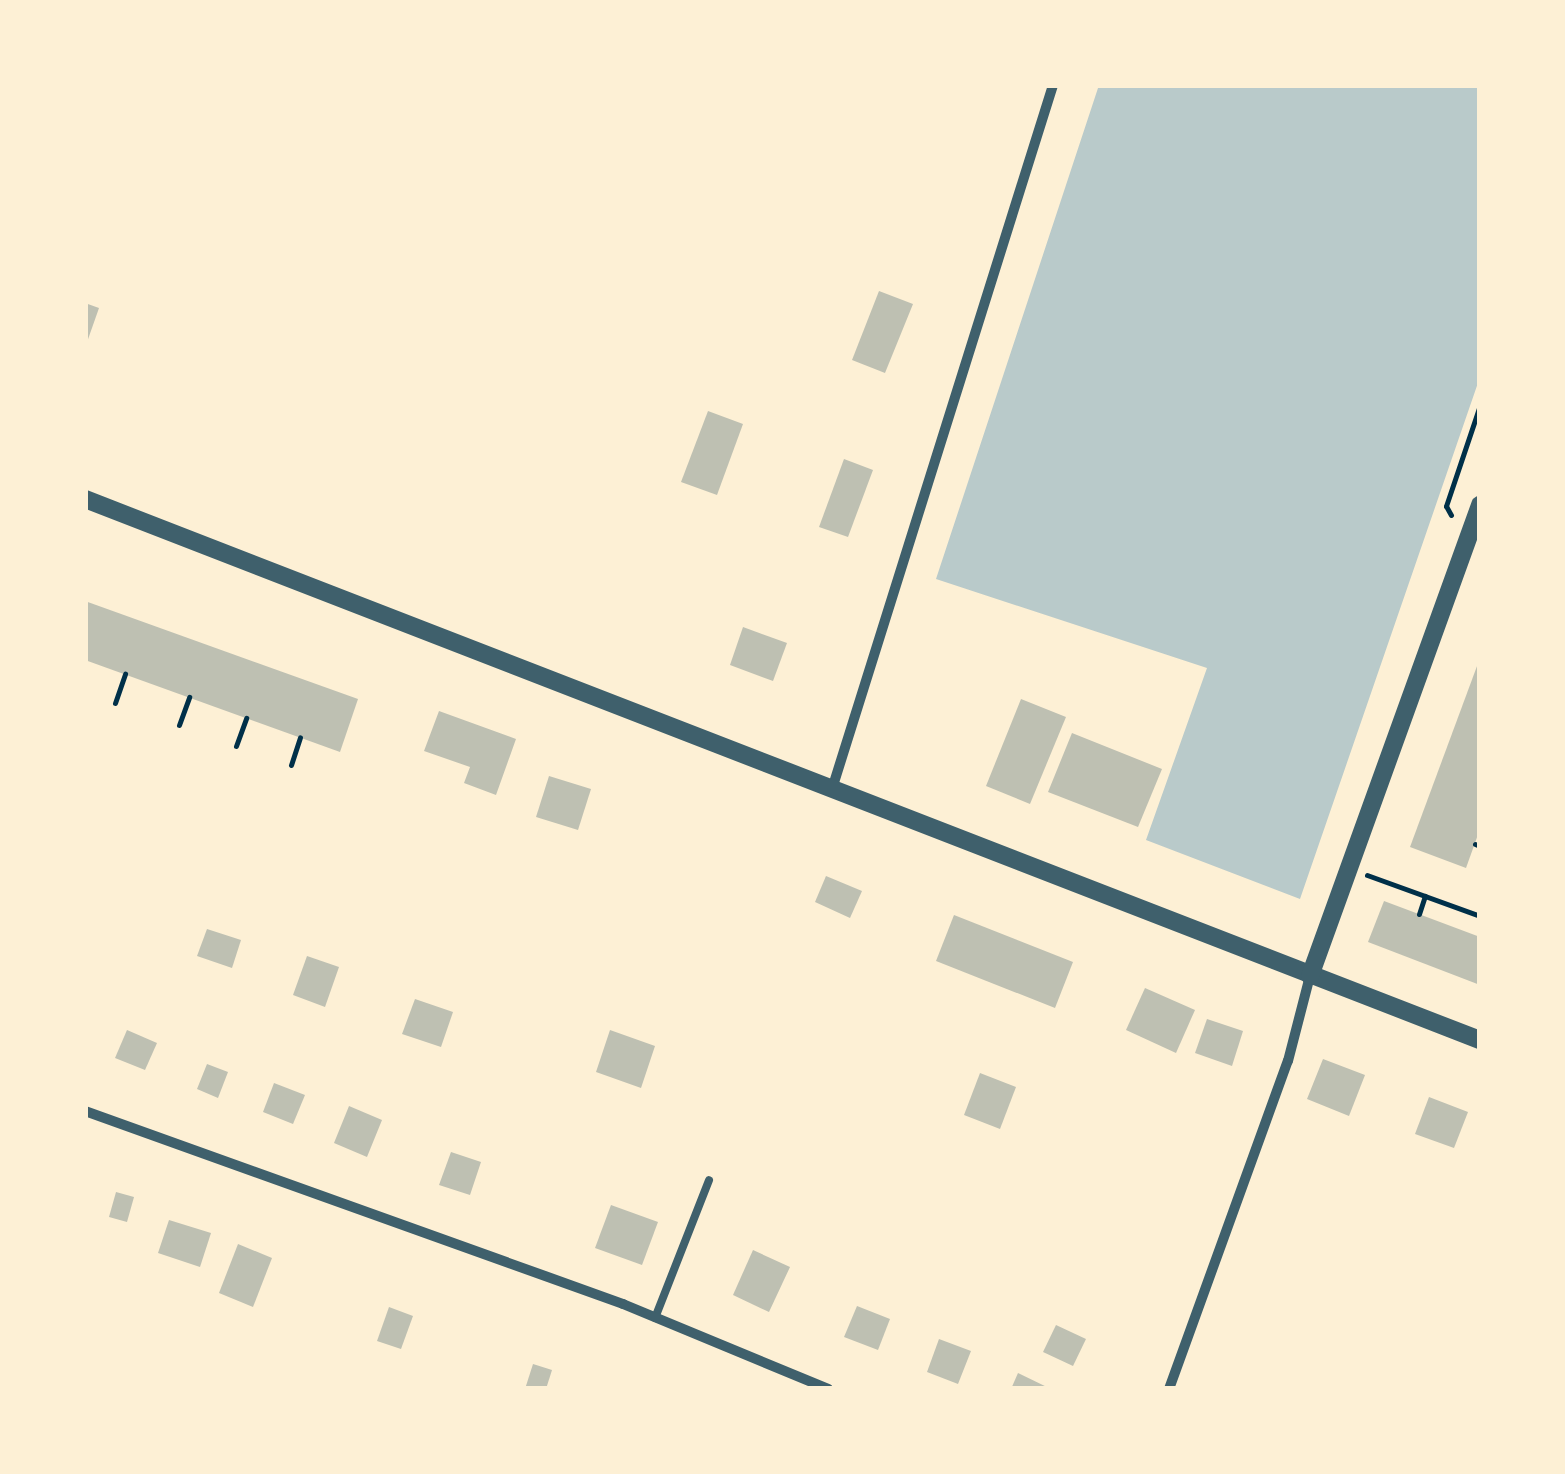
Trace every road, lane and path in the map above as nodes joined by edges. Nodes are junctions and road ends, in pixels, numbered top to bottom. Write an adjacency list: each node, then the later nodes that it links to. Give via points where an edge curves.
1 (1053, 85): 12 (street)
2 (85, 499): 12 (street)
3 (1480, 505): 13 (street)
4 (125, 674): 6 (path)
5 (189, 698): 8 (path)
6 (115, 703)
7 (246, 718): 10 (path)
8 (180, 726)
9 (300, 737): 11 (path)
10 (236, 746)
11 (291, 765)
12 (832, 789): 17 (street)
13 (1349, 869): 14 (path); 17 (street)
14 (1425, 896): 15 (path); 16 (path)
15 (1419, 914)
16 (1480, 916)
17 (1310, 976): 18 (street); 23 (street, via 1288,1061)
18 (1480, 1040)
19 (85, 1111): 21 (street)
20 (709, 1180): 21 (lane)
21 (655, 1318): 22 (street)
22 (828, 1389)
23 (1169, 1389)

